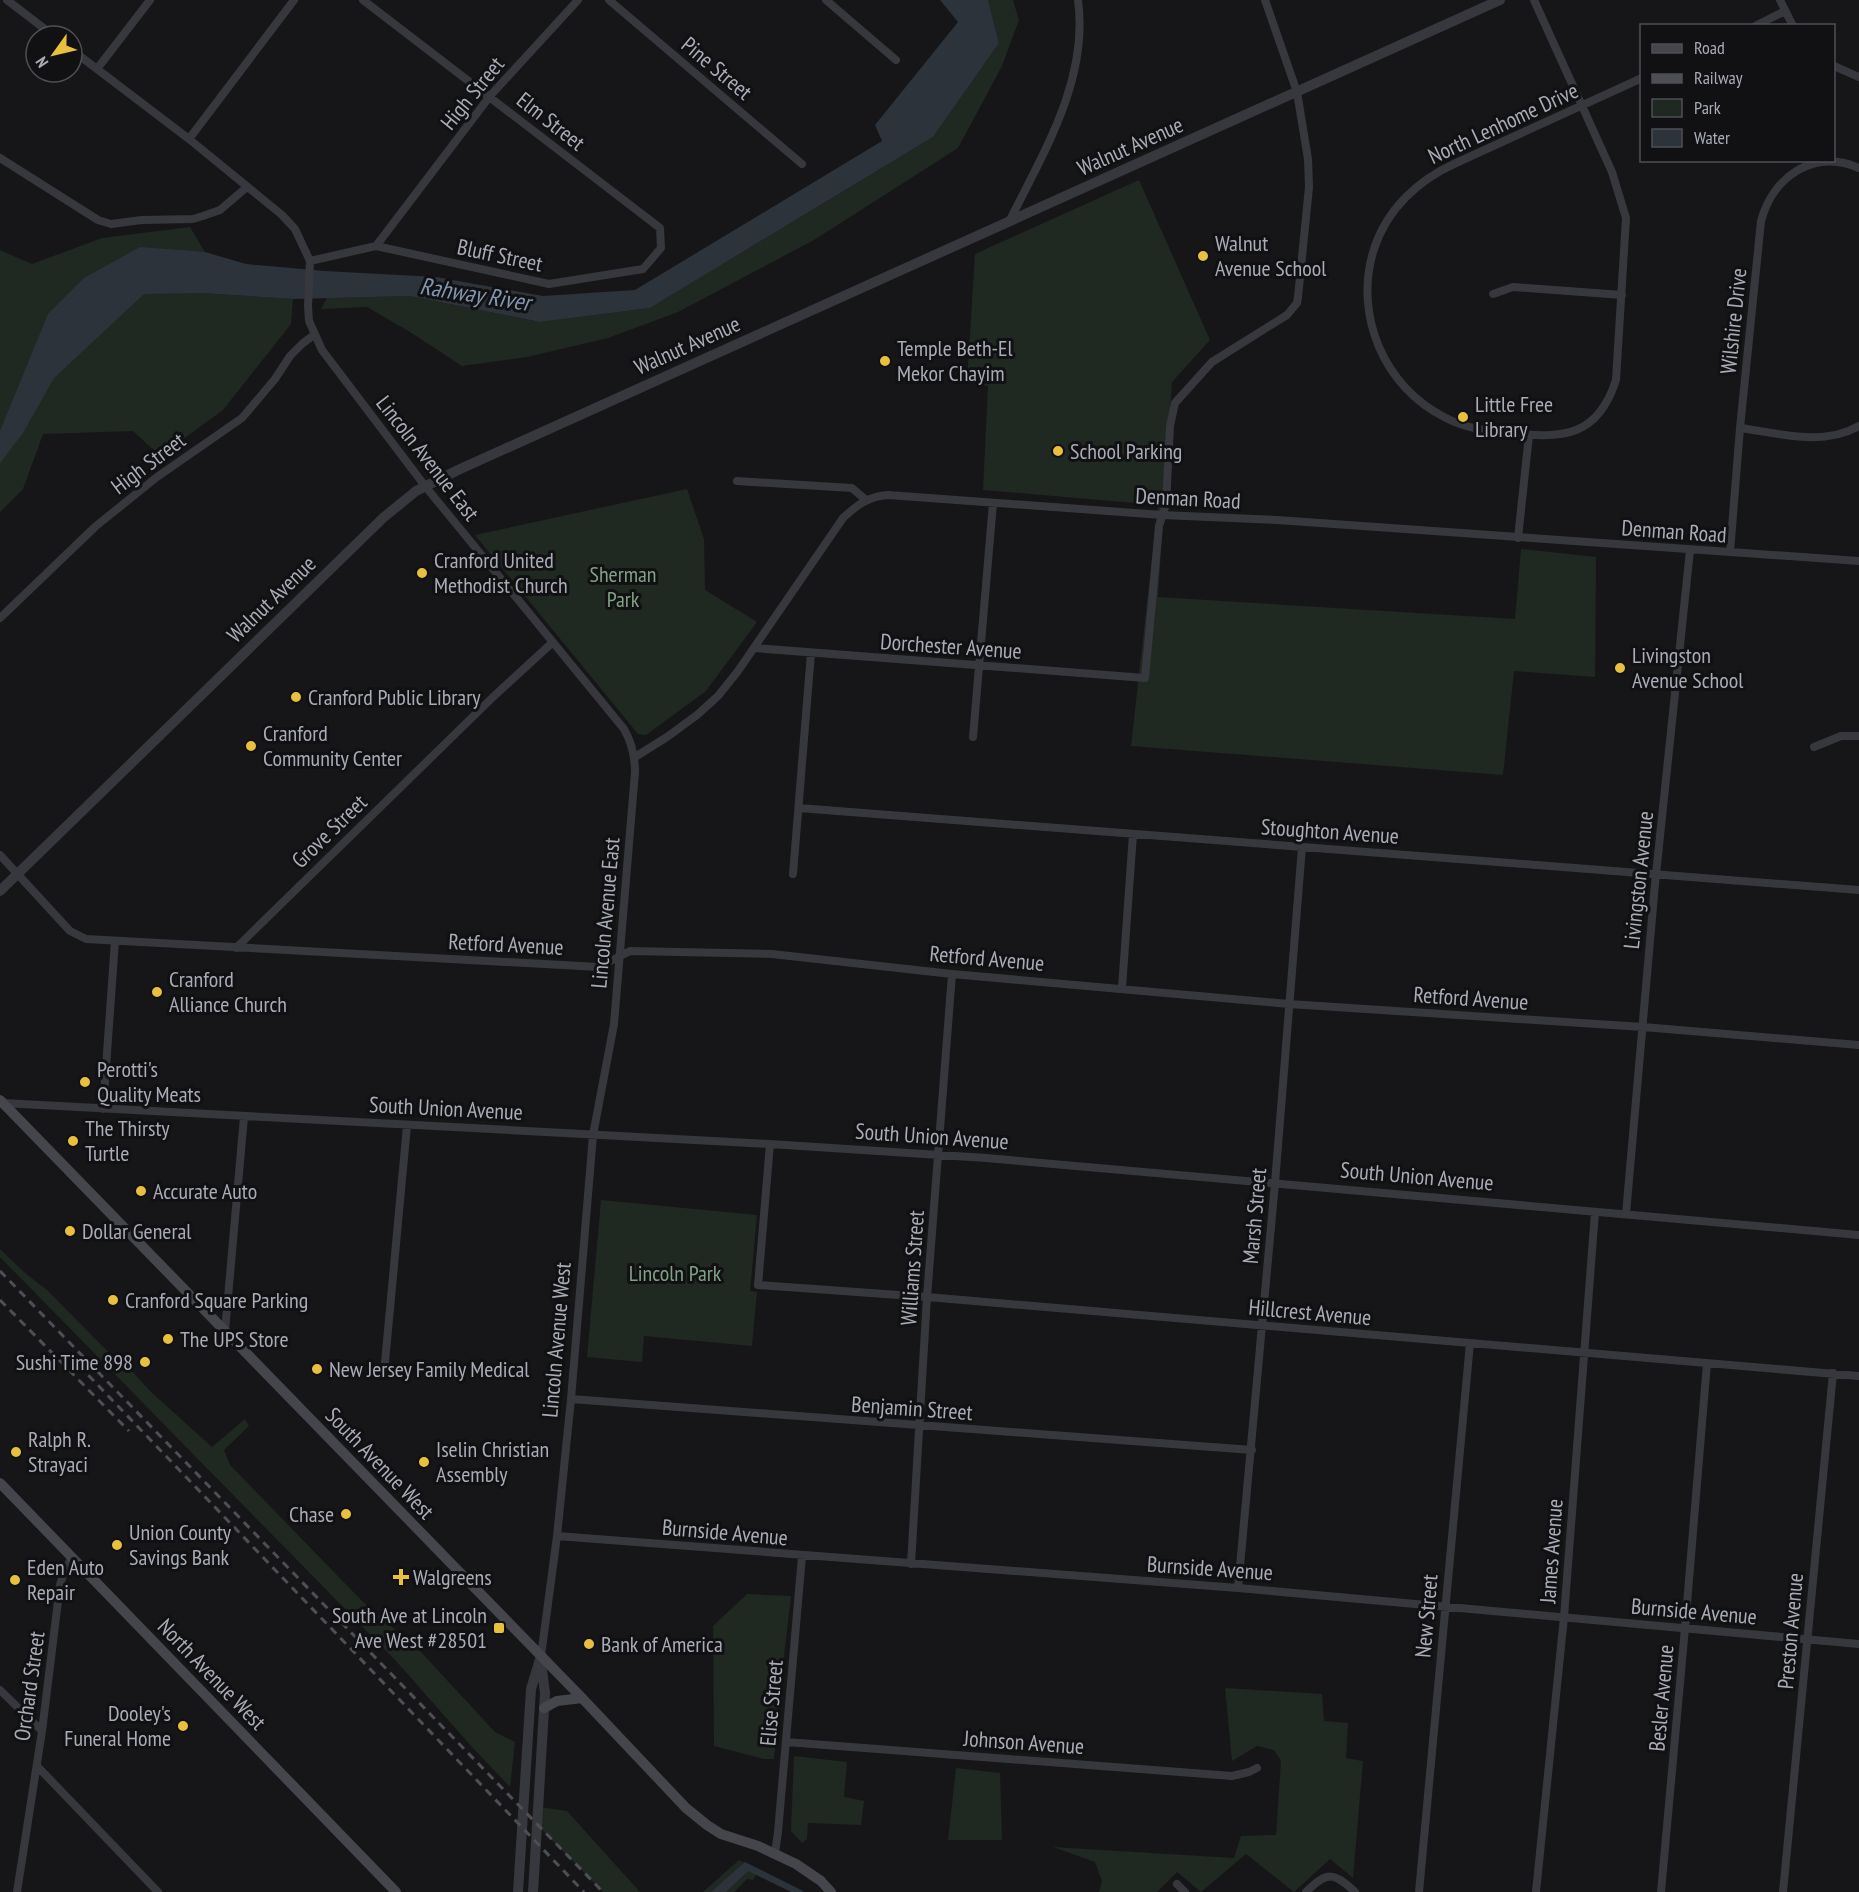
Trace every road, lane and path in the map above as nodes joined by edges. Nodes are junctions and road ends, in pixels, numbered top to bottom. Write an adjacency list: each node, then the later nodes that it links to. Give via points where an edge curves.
1 (7, 0): 14 (street)
2 (150, 0): 20 (street)
3 (294, 0): 26 (street)
4 (363, 0): 24 (street, Elm Street)
5 (578, 0): 24 (street, High Street)
6 (609, 0): 28 (street, Pine Street)
7 (826, 0): 18 (street)
8 (1078, 0): 31 (street, via 1074,75 1051,137)
9 (1265, 0): 23 (street)
10 (1500, 0): 23 (street, Walnut Avenue)
11 (1534, 0): 25 (street, North Lenhome Drive)
12 (1780, 0): 13 (street)
13 (1785, 11): 15 (street); 16 (street)
14 (38, 24)
15 (1759, 24)
16 (1792, 24)
17 (84, 59): 20 (street, Lincoln Avenue East)
18 (896, 60)
19 (1835, 67): 21 (street)
20 (97, 69): 26 (street, Lincoln Avenue East)
21 (1859, 77)
22 (1640, 78): 25 (street, North Lenhome Drive)
23 (1297, 92): 31 (street, Walnut Avenue); 45 (street, via 1310,187 1297,303 1278,322 1212,362 1175,403)
24 (490, 96): 32 (street, Elm Street); 33 (street, High Street)
25 (1581, 106): 36 (street, North Lenhome Drive, via 1612,172 1626,218); 40 (street, North Lenhome Drive, via 1443,169 1419,185 1398,205 1382,229 1369,270 1368,313 1376,341 1393,374 1412,395 1434,412 1460,424)
26 (189, 139): 30 (street, Lincoln Avenue East)
27 (0, 158): 30 (street, via 98,220 111,224 193,219 220,210)
28 (802, 164)
29 (1859, 168): 39 (street, Wilshire Drive, via 1835,162 1806,167 1781,183 1765,207)
30 (247, 187): 34 (street, Lincoln Avenue East, via 295,229)
31 (1009, 222): 42 (street, Walnut Avenue)
32 (660, 228): 33 (street, Bluff Street, via 661,248 643,269 549,284)
33 (376, 246): 34 (street)
34 (310, 263): 37 (street, Lincoln Avenue East, via 308,306)
35 (1493, 294): 36 (street, via 1514,287)
36 (1622, 295): 40 (street, North Lenhome Drive, via 1616,380 1604,407 1588,423 1568,433)
37 (314, 335): 42 (street, Lincoln Avenue East); 50 (street, High Street, via 290,356 242,418 157,477 96,526)
38 (1859, 426): 39 (street, via 1843,435 1821,438)
39 (1740, 428): 48 (street, Wilshire Drive)
40 (1529, 435): 46 (street)
41 (737, 481): 43 (street, via 852,488)
42 (425, 486): 51 (street, Lincoln Avenue East); 63 (street, Walnut Avenue, via 383,518)
43 (866, 500): 44 (street, Denman Road, via 888,495); 52 (street, Denman Road, via 843,518)
44 (993, 503): 45 (street, Denman Road); 54 (street)
45 (1162, 515): 46 (street, Denman Road); 54 (street, Dorchester Avenue, via 1145,678)
46 (1518, 538): 47 (street, Denman Road)
47 (1690, 550): 48 (street, Denman Road); 65 (street, Livingston Avenue)
48 (1730, 552): 49 (street, Denman Road)
49 (1859, 561)
50 (0, 618)
51 (553, 642): 58 (street, Lincoln Avenue East, via 624,729); 69 (street, Grove Street)
52 (754, 648): 53 (street, Dorchester Avenue); 58 (street, Denman Road, via 718,696)
53 (811, 653): 54 (street, Dorchester Avenue); 59 (street)
54 (980, 666): 56 (street)
55 (1859, 736): 57 (street, via 1841,736)
56 (973, 737)
57 (1814, 747)
58 (635, 757): 70 (street, Lincoln Avenue East)
59 (799, 808): 60 (street, Stoughton Avenue); 64 (street)
60 (1133, 834): 61 (street, Stoughton Avenue); 72 (street)
61 (1302, 847): 65 (street, Stoughton Avenue); 73 (street, Marsh Street)
62 (0, 855): 63 (street, Retford Avenue)
63 (18, 873): 67 (street, Walnut Avenue); 68 (street, Retford Avenue, via 70,931 86,939)
64 (793, 874)
65 (1656, 874): 66 (street, Stoughton Avenue); 74 (street, Livingston Avenue)
66 (1859, 890)
67 (0, 891)
68 (115, 941): 69 (street, Retford Avenue); 77 (street)
69 (236, 948): 70 (street, Retford Avenue, via 599,967)
70 (619, 957): 71 (street, Retford Avenue, via 630,951 772,954); 80 (street, Lincoln Avenue East, via 614,1024)
71 (952, 974): 72 (street, Retford Avenue); 82 (street, Williams Street)
72 (1122, 988): 73 (street, Retford Avenue)
73 (1289, 1004): 74 (street, Retford Avenue); 83 (street, Marsh Street)
74 (1642, 1027): 75 (street, Retford Avenue); 85 (street, Livingston Avenue)
75 (1859, 1045)
76 (1, 1102): 77 (street, South Union Avenue); 89 (main road, South Avenue West)
77 (103, 1108): 78 (street, South Union Avenue)
78 (244, 1117): 79 (street, South Union Avenue); 89 (street)
79 (407, 1126): 80 (street, South Union Avenue); 92 (street)
80 (593, 1135): 81 (street, South Union Avenue); 96 (street, Lincoln Avenue West)
81 (770, 1144): 82 (street, South Union Avenue); 87 (street, Hillcrest Avenue, via 758,1285)
82 (939, 1156): 83 (street, South Union Avenue); 87 (street, Williams Street)
83 (1275, 1183): 84 (street, South Union Avenue); 88 (street, Marsh Street)
84 (1595, 1212): 85 (street, South Union Avenue); 91 (street, James Avenue)
85 (1626, 1214): 86 (street, South Union Avenue)
86 (1859, 1235)
87 (927, 1297): 88 (street, Hillcrest Avenue); 97 (street, Williams Street)
88 (1262, 1326): 90 (street, Hillcrest Avenue); 98 (street, Marsh Street)
89 (225, 1331): 110 (main road, South Avenue West)
90 (1470, 1343): 91 (street, Hillcrest Avenue); 105 (street, New Street)
91 (1583, 1353): 93 (street, Hillcrest Avenue); 106 (street, James Avenue)
92 (385, 1362)
93 (1707, 1363): 94 (street, Hillcrest Avenue); 107 (street, Besler Avenue)
94 (1833, 1373): 95 (street, Hillcrest Avenue); 108 (street, Preston Avenue)
95 (1859, 1376)
96 (571, 1399): 97 (street, Benjamin Street); 100 (street, Lincoln Avenue West)
97 (920, 1426): 98 (street, Benjamin Street); 103 (street, Williams Street)
98 (1252, 1450): 104 (street, Marsh Street)
99 (0, 1483): 102 (main road, North Avenue West)
100 (557, 1536): 101 (street, Burnside Avenue); 110 (street, Lincoln Avenue West)
101 (802, 1556): 103 (street, Burnside Avenue); 115 (street, Elise Street)
102 (72, 1558): 114 (street, Orchard Street, via 60,1585); 122 (main road, North Avenue West)
103 (911, 1564): 104 (street, Burnside Avenue)
104 (1238, 1588): 105 (street, Burnside Avenue)
105 (1444, 1607): 106 (street, Burnside Avenue); 129 (street, New Street)
106 (1564, 1617): 107 (street, Burnside Avenue); 130 (street, James Avenue)
107 (1685, 1628): 108 (street, Burnside Avenue); 131 (street, Besler Avenue)
108 (1807, 1639): 109 (street, Burnside Avenue); 132 (street, Preston Avenue)
109 (1859, 1644)
110 (541, 1656): 112 (main road, South Avenue West); 113 (street, Lincoln Avenue West); 123 (street, Lincoln Avenue West, via 531,1689)
111 (0, 1690): 114 (street)
112 (582, 1698): 113 (main road, via 557,1701); 118 (main road, South Avenue West, via 686,1808 707,1825)
113 (544, 1708): 124 (street, Lincoln Avenue West)
114 (42, 1731): 116 (street, Orchard Street)
115 (786, 1742): 117 (street, Johnson Avenue, via 1232,1776); 118 (street, Elise Street)
116 (36, 1766): 120 (street, Orchard Street); 121 (street)
117 (1257, 1768)
118 (775, 1852): 125 (main road, South Avenue West, via 821,1881)
119 (1177, 1884): 126 (street)
120 (17, 1892)
121 (158, 1892)
122 (396, 1892)
123 (518, 1892)
124 (533, 1892)
125 (831, 1892)
126 (1185, 1892)
127 (1306, 1892): 128 (street, via 1322,1878 1333,1876)
128 (1355, 1892)
129 (1419, 1892)
130 (1536, 1892)
131 (1661, 1892)
132 (1783, 1892)

